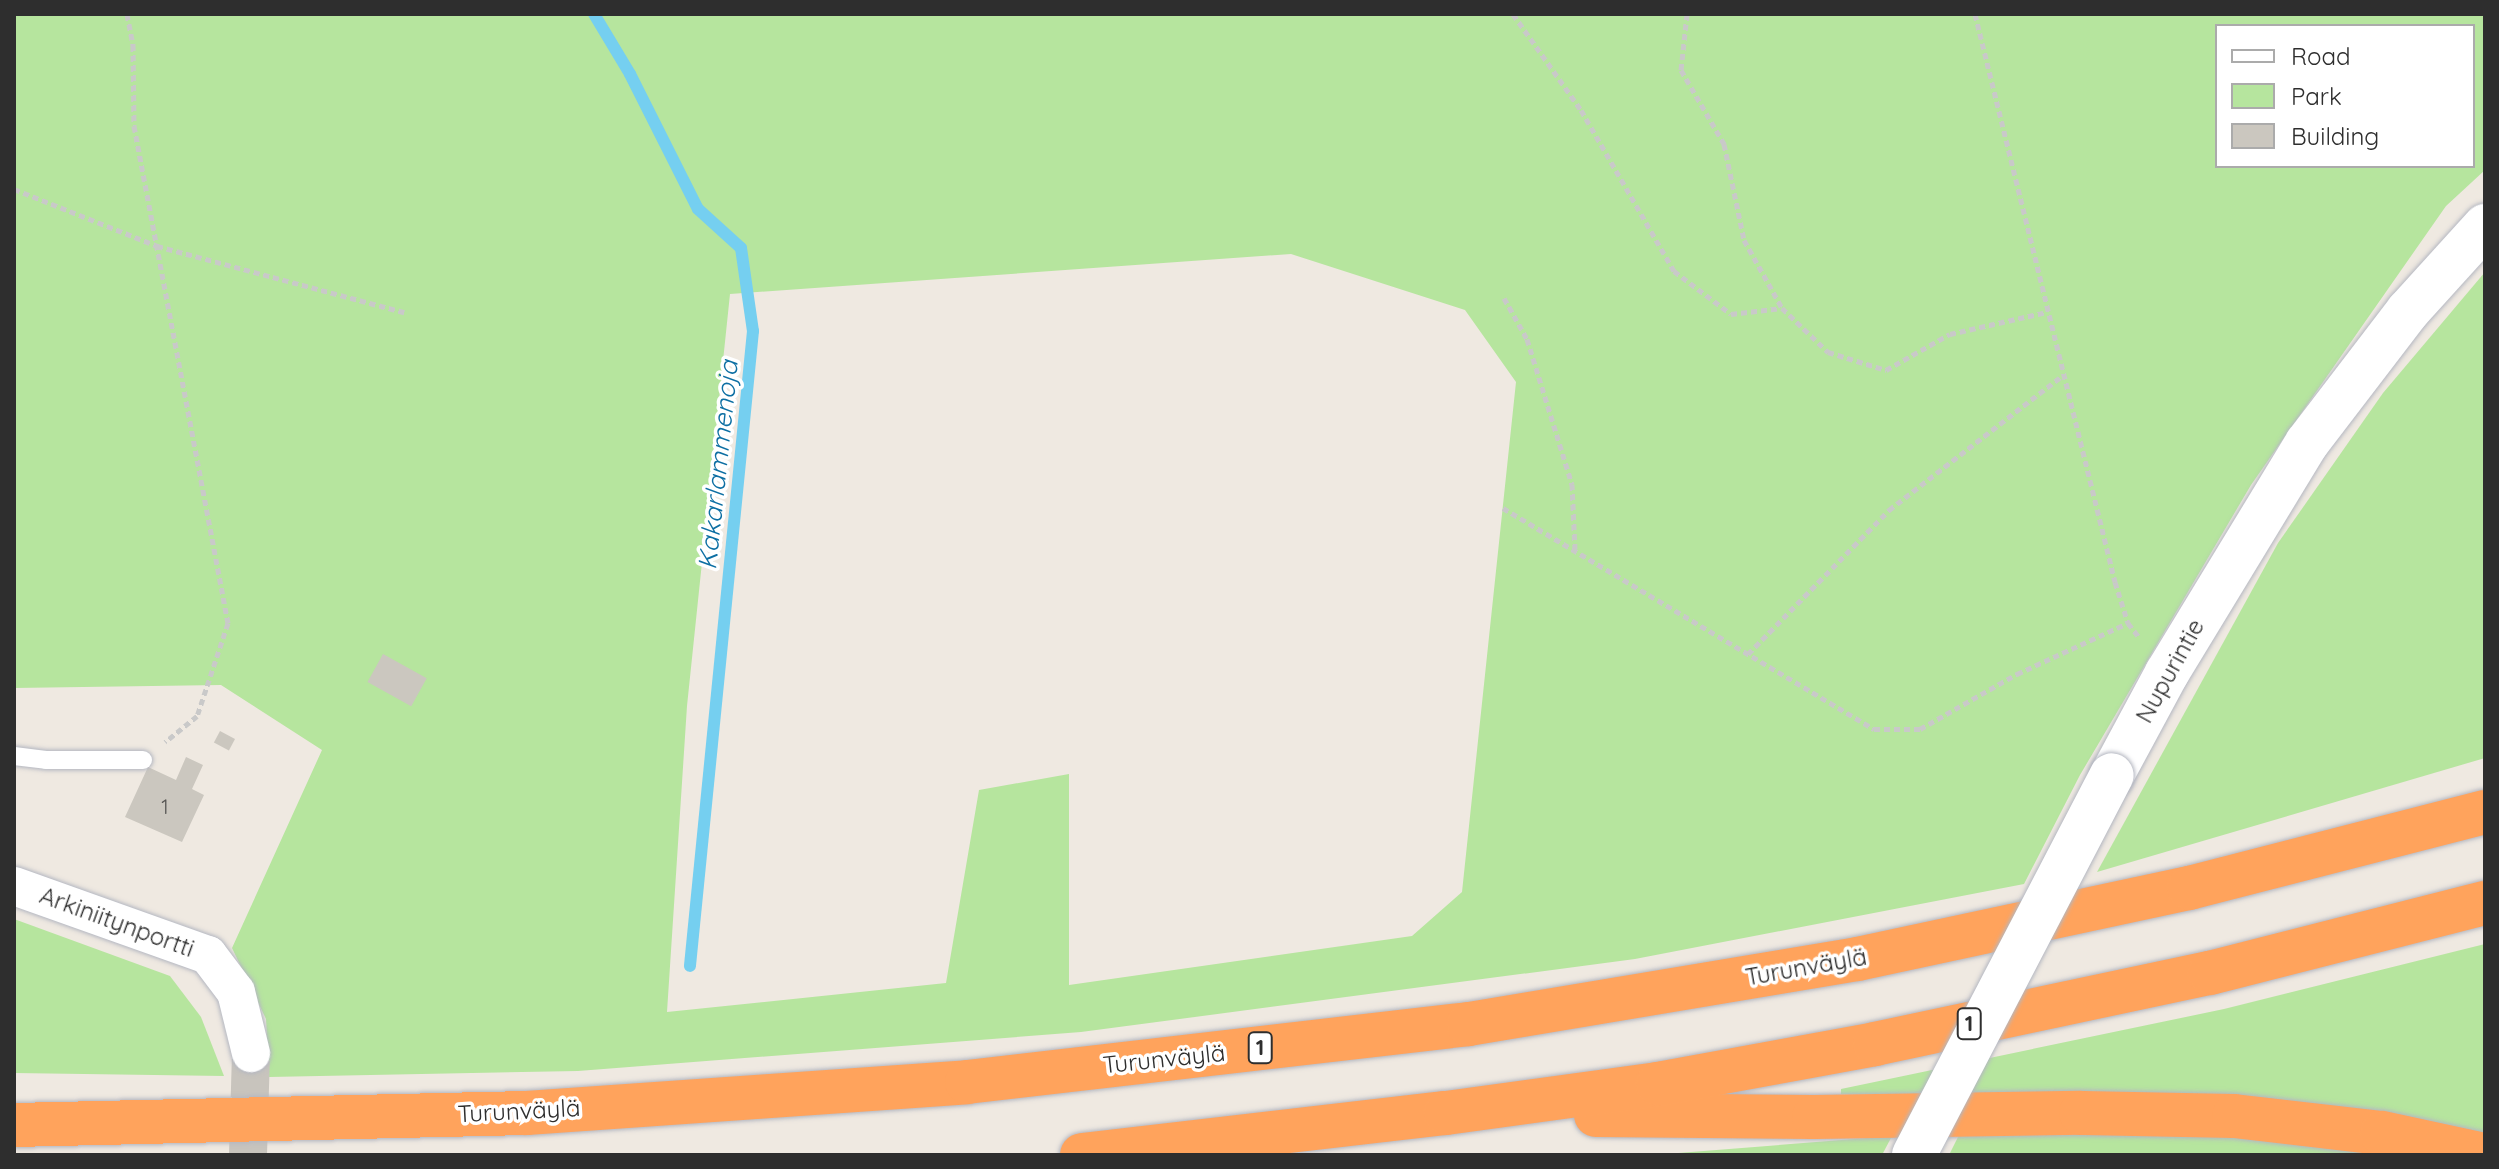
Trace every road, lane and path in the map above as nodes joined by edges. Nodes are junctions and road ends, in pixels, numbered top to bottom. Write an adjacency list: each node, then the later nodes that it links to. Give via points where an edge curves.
1 (127, 14): 7 (path, via 133,45 134,126)
2 (1513, 14): 9 (path, via 1581,110 1674,271 1731,314)
3 (1687, 14): 9 (path, via 1681,70 1724,144 1744,240)
4 (1975, 14): 11 (path)
5 (14, 189): 7 (path)
6 (2485, 226): 17 (main road, Nupurintie, via 2408,311 2307,443)
7 (157, 246): 10 (path); 19 (path, via 228,623 197,716)
8 (1504, 298): 14 (path, via 1527,339 1572,484)
9 (1782, 308): 11 (path, via 1828,352 1886,370 1950,334)
10 (404, 312)
11 (2047, 312): 12 (path)
12 (2063, 375): 15 (path); 16 (path, via 1889,510)
13 (1503, 508): 14 (path)
14 (1575, 550): 16 (path)
15 (2128, 623): 16 (path, via 2017,674 1920,729 1874,729); 17 (path)
16 (1748, 654)
17 (2167, 673): 27 (main road, Nupurintie, bridge)
18 (14, 756): 19 (lane)
19 (143, 760)
20 (2485, 812): 25 (highway, Turunväylä / 1, via 2189,888 1858,959 1469,1024 967,1082 543,1112)
21 (14, 886): 23 (street, Arkiniitynportti, via 208,955 236,992)
22 (2485, 903): 24 (highway, 1, via 2210,973 1875,1044 1658,1084)
23 (251, 1053)
24 (1446, 1113): 26 (highway, 1); 28 (highway, via 2234,1116 2382,1133)
25 (14, 1125)
26 (1082, 1155)
27 (1914, 1155)
28 (2484, 1155)

